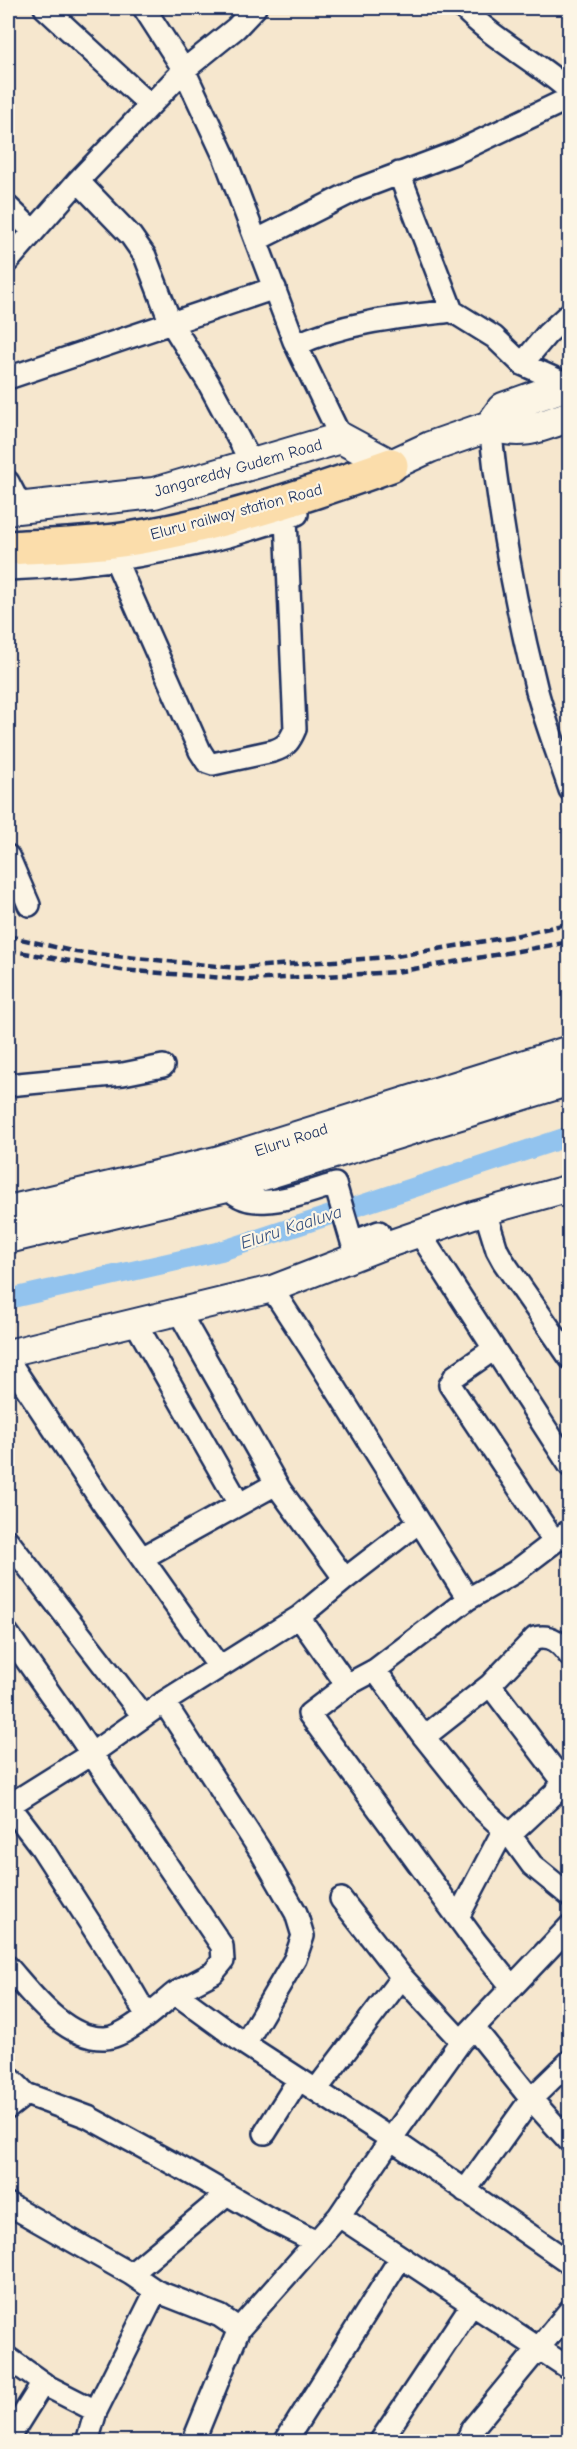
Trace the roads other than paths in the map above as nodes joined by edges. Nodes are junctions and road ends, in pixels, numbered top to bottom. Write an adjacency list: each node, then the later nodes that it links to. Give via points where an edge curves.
1 (45, 8): 8 (street)
2 (144, 8): 5 (street)
3 (255, 8): 5 (street)
4 (463, 8): 6 (street)
5 (184, 70): 8 (street); 13 (street)
6 (570, 91)
7 (570, 98): 9 (street, via 457,152)
8 (150, 105): 10 (street)
9 (399, 173): 13 (street); 16 (street)
10 (78, 181): 12 (street); 18 (street, via 145,256)
11 (8, 207): 12 (street)
12 (33, 231): 14 (street)
13 (257, 240): 15 (street)
14 (8, 261)
15 (275, 288): 18 (street); 19 (street)
16 (452, 311): 19 (street, via 398,318); 20 (street, via 494,337)
17 (570, 313): 20 (street)
18 (170, 321): 21 (street); 26 (street)
19 (312, 338): 25 (street)
20 (522, 364): 22 (street)
21 (8, 378)
22 (568, 384): 24 (main road, via 503,408)
23 (570, 416): 24 (main road, via 529,431)
24 (490, 426): 27 (main road); 33 (street, via 498,505 517,601 537,692)
25 (341, 438): 26 (main road, Jangareddy Gudem Road); 27 (main road, Jangareddy Gudem Road)
26 (252, 464): 28 (main road, Jangareddy Gudem Road, via 154,493)
27 (391, 465): 29 (street, via 375,486); 30 (main road, Eluru railway station Road, via 294,498 179,529 121,540)
28 (12, 500)
29 (286, 519): 31 (street); 31 (street, via 295,729 283,748 273,751 207,762)
30 (8, 548)
31 (116, 561): 32 (street)
32 (8, 569)
33 (570, 790)
34 (8, 856): 35 (street)
35 (29, 904)
36 (570, 1051): 40 (main road, Eluru Road)
37 (163, 1066): 39 (street, via 123,1074)
38 (570, 1080): 40 (main road, Eluru Road)
39 (8, 1085)
40 (224, 1173): 42 (main road, Eluru Road); 45 (main road, Eluru Road); 46 (street, via 236,1195 261,1203 335,1184 352,1242)
41 (570, 1188): 43 (street)
42 (8, 1211)
43 (479, 1213): 44 (street); 52 (street, via 503,1262)
44 (431, 1230): 46 (street); 50 (street)
45 (8, 1238)
46 (381, 1239): 47 (street)
47 (272, 1289): 48 (street); 57 (street)
48 (179, 1312): 49 (street); 55 (street)
49 (135, 1323): 51 (street); 56 (street)
50 (494, 1349): 54 (street); 58 (street, via 455,1376 450,1385)
51 (8, 1353)
52 (570, 1358)
53 (8, 1360): 60 (street)
54 (570, 1466)
55 (276, 1484): 56 (street); 61 (street)
56 (239, 1504): 60 (street)
57 (419, 1522): 61 (street); 62 (street)
58 (562, 1536): 62 (street, via 515,1572)
59 (8, 1541): 71 (street)
60 (142, 1558): 66 (street)
61 (345, 1579): 63 (street)
62 (468, 1599): 67 (street)
63 (298, 1617): 66 (street); 69 (street)
64 (8, 1634): 73 (street)
65 (570, 1656): 68 (street, via 553,1638 535,1638)
66 (219, 1667): 70 (street)
67 (375, 1670): 69 (street); 72 (street)
68 (490, 1684): 72 (street); 75 (street, via 562,1780 557,1791)
69 (347, 1685): 78 (street, via 309,1714)
70 (164, 1702): 71 (street); 86 (street, via 261,1852 296,1913 303,1936 296,1959)
71 (143, 1716): 73 (street)
72 (424, 1737): 75 (street, via 480,1807)
73 (91, 1754): 74 (street); 83 (street, via 222,1946 223,1961 213,1973)
74 (8, 1805): 84 (street, via 41,1847)
75 (510, 1834): 76 (street, via 532,1865); 78 (street, via 500,1838)
76 (570, 1896)
77 (341, 1899): 81 (street)
78 (458, 1917): 82 (street)
79 (570, 1926): 82 (street)
80 (8, 1966): 84 (street, via 56,2020 88,2035 105,2038)
81 (402, 1977): 85 (street); 89 (street)
82 (512, 1987): 85 (street)
83 (175, 1993): 84 (street); 86 (street)
84 (147, 2016)
85 (468, 2034): 91 (street); 94 (street)
86 (245, 2044): 89 (street)
87 (570, 2061): 91 (street)
88 (8, 2076): 90 (street)
89 (307, 2084): 93 (street); 94 (street)
90 (26, 2094): 92 (street); 97 (street, via 88,2117)
91 (531, 2099): 95 (street); 96 (street)
92 (8, 2108)
93 (265, 2133)
94 (391, 2139): 96 (street); 99 (street)
95 (570, 2142)
96 (465, 2191): 102 (street)
97 (227, 2194): 100 (street); 103 (street)
98 (8, 2204): 103 (street)
99 (339, 2216): 100 (street); 101 (street)
100 (316, 2242): 107 (street)
101 (401, 2257): 105 (street); 116 (street)
102 (570, 2263)
103 (131, 2274): 104 (street)
104 (156, 2291): 107 (street, via 220,2316); 112 (street)
105 (472, 2304): 108 (street); 117 (street)
106 (570, 2310): 108 (street)
107 (239, 2329): 115 (street)
108 (538, 2347): 110 (street); 118 (street, via 472,2429)
109 (8, 2358): 111 (street)
110 (570, 2369)
111 (43, 2383): 112 (street); 113 (street)
112 (96, 2411): 114 (street)
113 (8, 2439)
114 (87, 2442)
115 (193, 2442)
116 (285, 2442)
117 (380, 2442)
118 (467, 2442)

